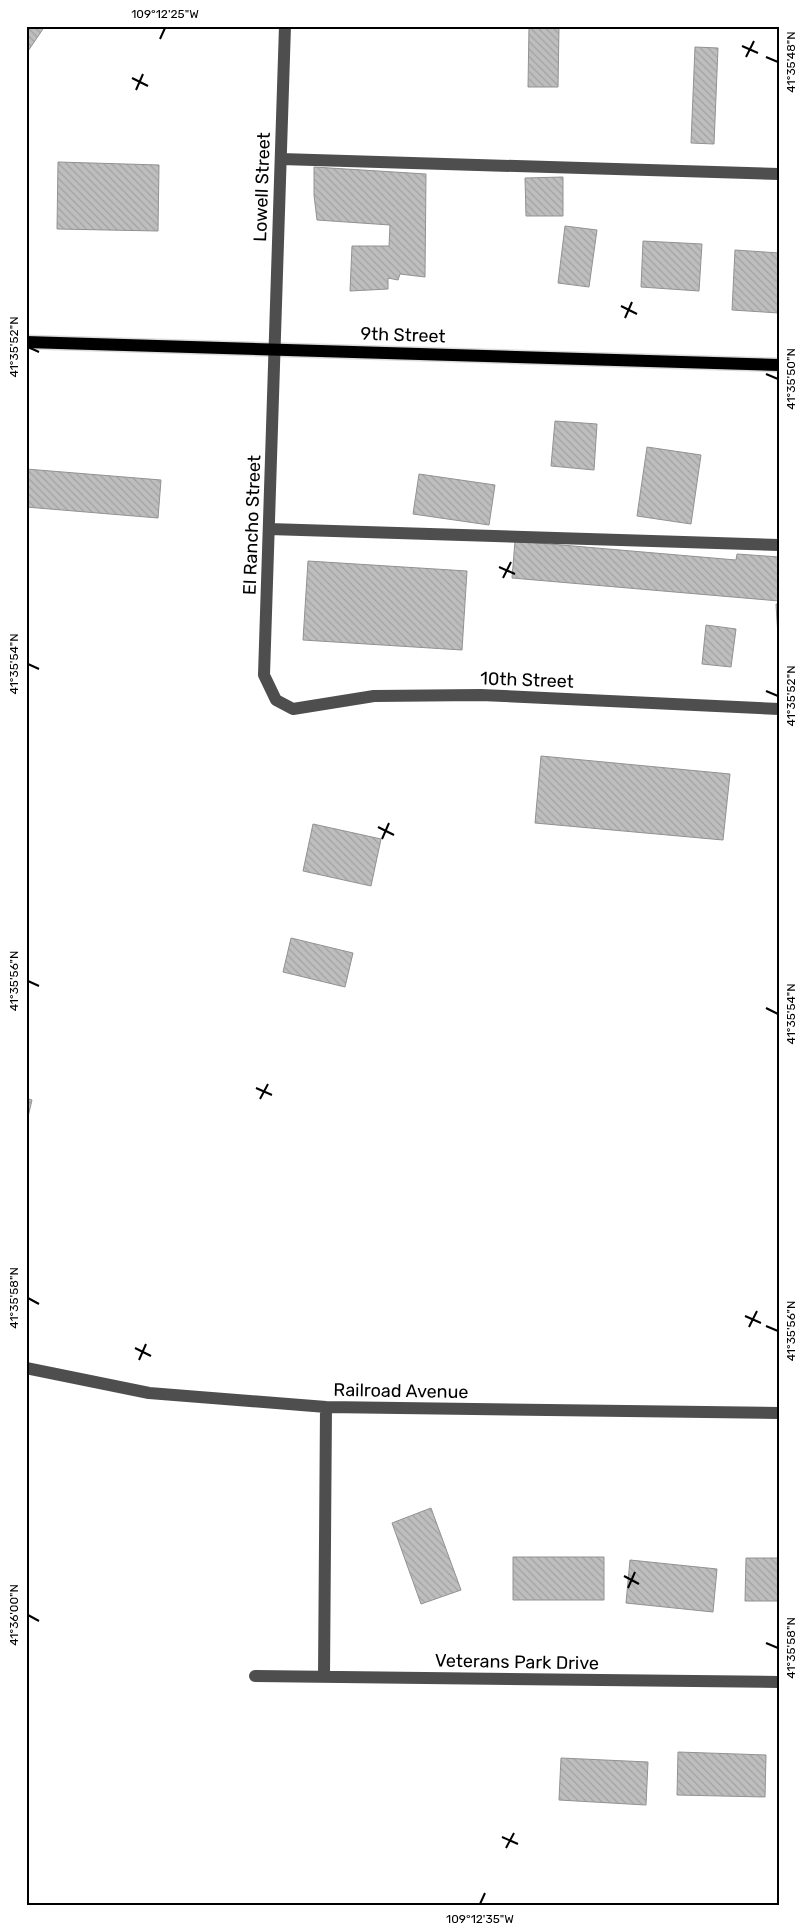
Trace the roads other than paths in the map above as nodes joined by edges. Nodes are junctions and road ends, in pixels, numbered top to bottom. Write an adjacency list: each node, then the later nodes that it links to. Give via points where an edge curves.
1 (285, 26): 2 (street, Lowell Street)
2 (281, 160): 3 (street); 5 (street, Lowell Street)
3 (779, 174)
4 (26, 342): 5 (main road, 9th Street)
5 (275, 349): 6 (main road, 9th Street); 7 (street, El Rancho Street)
6 (779, 365)
7 (269, 528): 8 (street); 9 (street, El Rancho Street, via 264,675)
8 (779, 545)
9 (276, 700): 10 (street, 10th Street, via 292,708 374,696 481,695)
10 (779, 709)
11 (26, 1368): 12 (street, Railroad Avenue, via 148,1393)
12 (326, 1407): 13 (street, Railroad Avenue); 15 (street)
13 (779, 1413)
14 (255, 1676): 15 (street, Veterans Park Drive)
15 (324, 1677): 16 (street, Veterans Park Drive)
16 (779, 1682)

